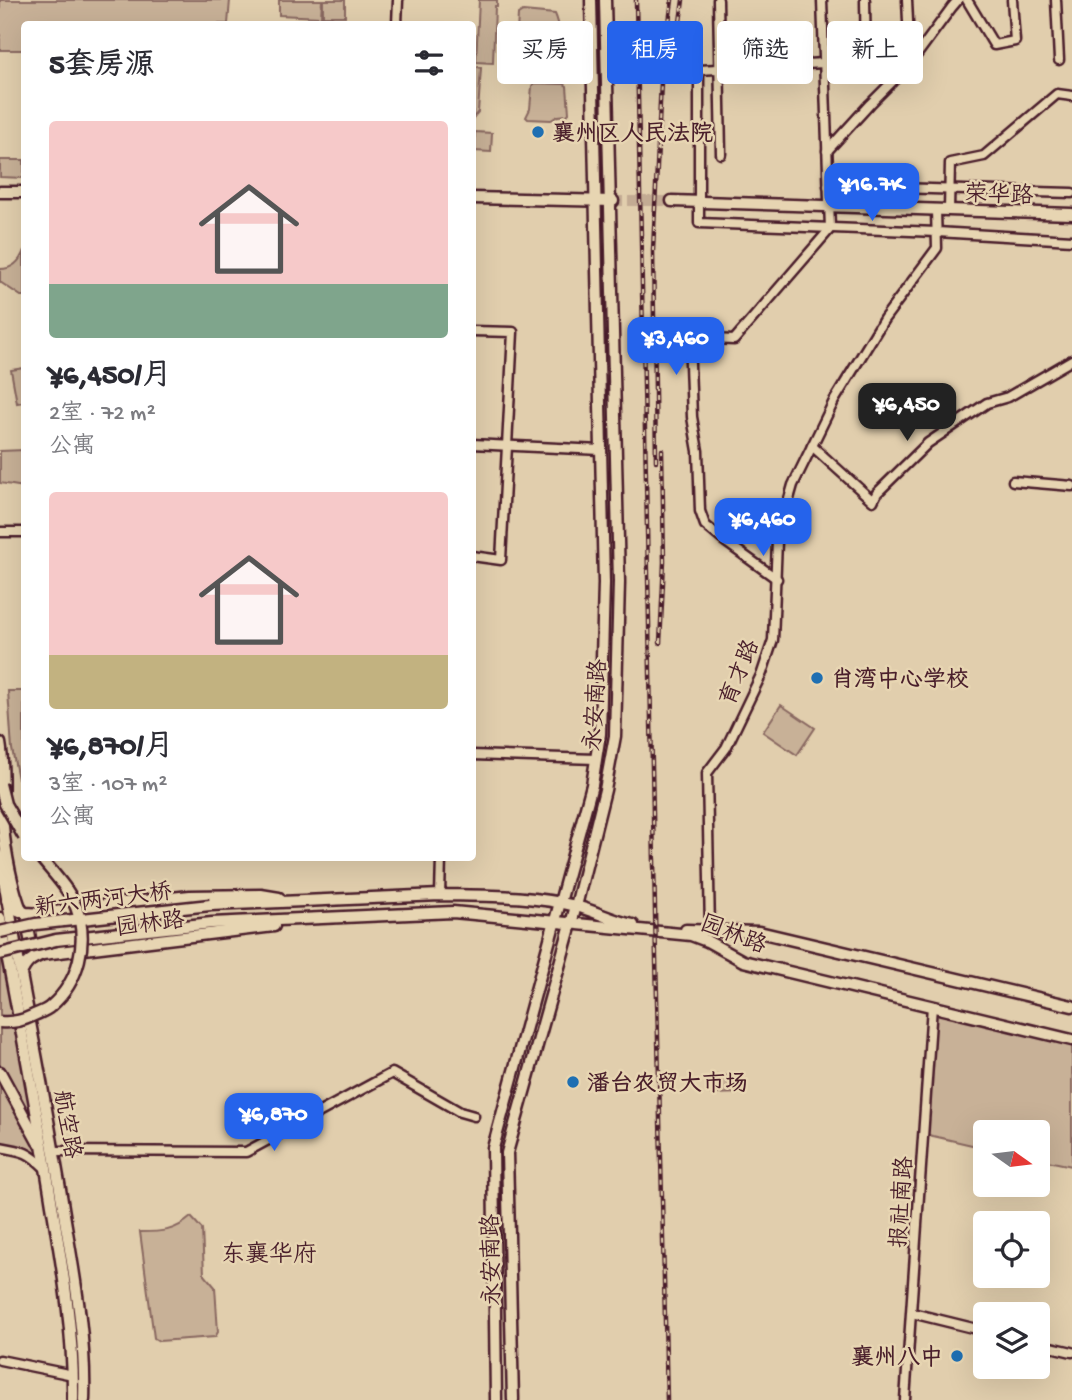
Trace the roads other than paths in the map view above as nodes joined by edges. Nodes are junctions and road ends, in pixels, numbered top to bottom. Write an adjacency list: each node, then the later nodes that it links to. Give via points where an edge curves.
1 (398, 0): 12 (street)
2 (591, 0): 32 (main road, 永安南路)
3 (605, 0): 33 (main road, 永安南路)
4 (718, 0): 13 (street)
5 (822, 0): 18 (street)
6 (865, 0): 14 (street)
7 (907, 0): 15 (street)
8 (958, 0): 16 (street)
9 (967, 0): 10 (street, via 993,45 1015,40)
10 (1012, 0)
11 (1056, 0): 17 (street)
12 (397, 21)
13 (718, 21)
14 (865, 21)
15 (908, 21)
16 (923, 46)
17 (1059, 60)
18 (824, 63): 19 (street); 24 (street)
19 (813, 64)
20 (717, 69): 35 (street, via 699,70)
21 (719, 84): 25 (street)
22 (890, 84): 24 (street)
23 (1072, 96): 27 (street, via 1057,94 984,156 950,163)
24 (827, 151): 26 (street)
25 (721, 154)
26 (828, 186): 27 (street); 36 (street)
27 (950, 188): 30 (street); 38 (street)
28 (0, 192): 29 (main road)
29 (21, 192)
30 (1072, 192)
31 (476, 198): 32 (main road)
32 (595, 200): 33 (main road); 48 (main road, 永安南路)
33 (611, 201): 68 (main road, 永安南路, via 619,582 615,736)
34 (672, 201): 35 (main road, 荣华路)
35 (699, 202): 36 (main road, 荣华路); 40 (street, via 699,223)
36 (829, 206): 37 (main road, 荣华路); 40 (street)
37 (936, 210): 38 (main road, 荣华路); 41 (street, 育才路)
38 (949, 210): 39 (main road, 荣华路)
39 (1072, 214)
40 (830, 229): 41 (street); 54 (street, via 734,340 688,338 700,511 705,525)
41 (937, 232): 42 (street); 47 (street, 育才路, via 937,248 884,319)
42 (1072, 240)
43 (476, 331): 46 (street, via 513,332)
44 (1072, 360): 47 (street, via 1008,397 987,403 928,443 873,501)
45 (476, 444): 46 (street)
46 (507, 445): 48 (street); 53 (street, via 501,560)
47 (812, 446): 54 (street, 育才路, via 793,485 777,541)
48 (601, 450): 57 (main road, 永安南路, via 604,583)
49 (1013, 481): 50 (street)
50 (1072, 486)
51 (0, 532): 52 (street)
52 (21, 532)
53 (476, 557)
54 (777, 579): 76 (street, 育才路, via 773,640 762,673 726,748 707,773)
55 (0, 743): 69 (main road, via 3,828)
56 (476, 755): 57 (street)
57 (596, 759): 66 (main road, 永安南路)
58 (0, 784): 59 (main road, bridge, via 5,804)
59 (21, 831)
60 (0, 857): 64 (main road, 航空路)
61 (43, 861): 82 (main road, bridge, via 76,906 82,929 81,957 69,987 50,1008)
62 (441, 861): 63 (street)
63 (440, 895): 65 (main road, 园林路); 66 (main road, 园林路)
64 (7, 899): 69 (main road, via 12,908); 79 (main road, 航空路)
65 (293, 901): 67 (main road, 园林路); 70 (main road, 园林路, via 261,895 190,896)
66 (560, 904): 68 (main road, 园林路); 72 (main road, 永安南路)
67 (211, 905): 74 (main road, 新六两河大桥, bridge)
68 (576, 906): 75 (main road, 永安南路); 76 (main road, 园林路, via 630,925)
69 (22, 912): 70 (main road, 园林路)
70 (34, 914): 78 (main road, via 27,922 32,950)
71 (292, 920): 72 (main road, 园林路, via 453,912); 73 (main road, 园林路); 78 (main road, 园林路, via 282,925)
72 (555, 921): 75 (main road, 园林路); 97 (main road, 永安南路, via 493,1148)
73 (212, 923): 77 (main road, 新六两河大桥, bridge, via 56,940)
74 (0, 924): 87 (main road, 航空路)
75 (570, 924): 80 (main road, 园林路, via 691,936 743,961); 98 (main road, 永安南路, via 507,1153)
76 (710, 932): 81 (main road, 园林路, via 760,932)
77 (0, 954)
78 (41, 954): 79 (main road, via 25,964)
79 (21, 975): 87 (main road, 航空路)
80 (932, 1006): 83 (main road, 园林路); 89 (street, 报社南路)
81 (1072, 1006)
82 (0, 1022)
83 (1072, 1040)
84 (2, 1075): 87 (main road)
85 (474, 1116): 87 (street, via 391,1073 246,1152)
86 (0, 1147): 88 (street, via 33,1156)
87 (49, 1152): 88 (main road, 航空路); 96 (main road, 航空路, via 73,1270 83,1346)
88 (47, 1170): 94 (main road, 航空路)
89 (912, 1313): 90 (street); 99 (street, 报社南路)
90 (973, 1328)
91 (1050, 1347): 92 (street)
92 (1072, 1352)
93 (0, 1360): 94 (street)
94 (73, 1375): 95 (main road, 航空路)
95 (73, 1400)
96 (84, 1400)
97 (496, 1400)
98 (513, 1400)
99 (905, 1400)

